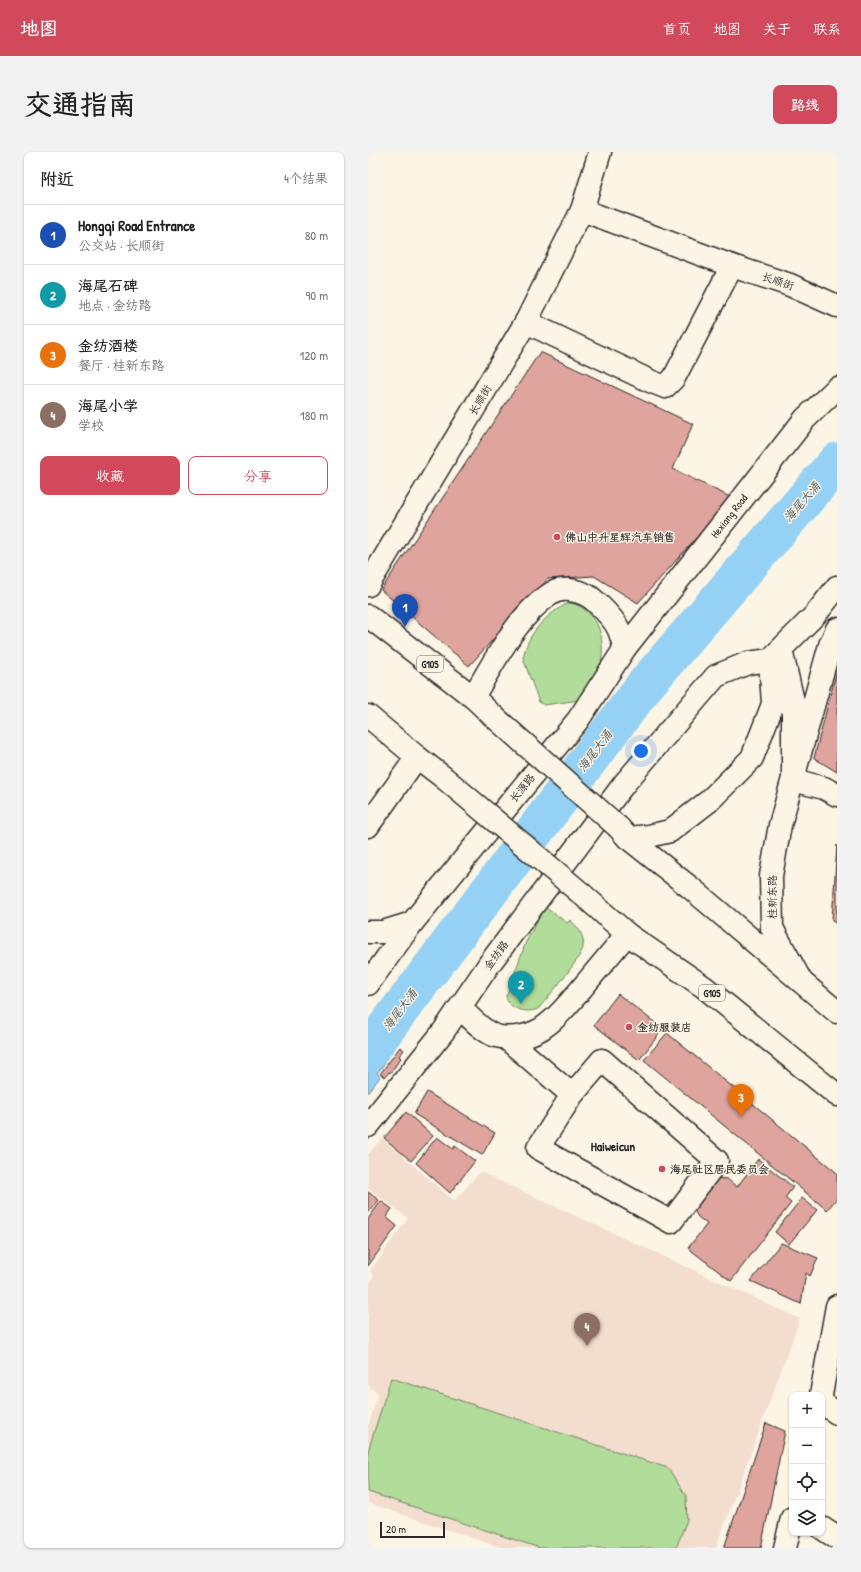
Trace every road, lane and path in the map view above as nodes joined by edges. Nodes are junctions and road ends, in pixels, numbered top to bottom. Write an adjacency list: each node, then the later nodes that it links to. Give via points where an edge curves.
1 (600, 152): 2 (main road, 长顺街)
2 (582, 210): 3 (main road, 长顺街); 5 (main road, 长顺街)
3 (732, 266): 4 (main road, 长顺街, via 790,285); 5 (main road, via 674,378 665,387)
4 (837, 306)
5 (526, 322): 7 (main road, 长顺街)
6 (837, 388): 11 (main road, Hexiang Road, via 806,419)
7 (368, 585)
8 (837, 587): 12 (main road, via 815,615)
9 (368, 616): 13 (main road, G105)
10 (837, 629): 16 (main road, 桂新东路, via 830,645)
11 (625, 648): 13 (main road, via 618,627 593,599 583,593 566,590 550,594 531,610 510,637); 20 (main road, 长源路, via 578,720)
12 (775, 655): 16 (main road, 桂新东路, via 794,701); 19 (main road, via 773,704 752,758 709,801 670,832 649,836); 25 (main road, 金纺路, via 716,676 624,784 490,963)
13 (473, 697): 19 (main road, G105, bridge)
14 (368, 716): 15 (main road)
15 (417, 757): 18 (main road); 22 (main road, G105, bridge)
16 (792, 780): 17 (main road, via 824,788); 24 (main road, 桂新东路, via 770,876 772,928)
17 (837, 796)
18 (368, 826)
19 (623, 832): 24 (main road, G105)
20 (412, 923): 21 (main road, via 383,932); 23 (main road, 长源路)
21 (368, 932)
22 (627, 934): 27 (main road, via 548,1025 524,1036); 29 (main road, G105, via 704,987)
23 (368, 984)
24 (803, 984): 26 (main road, G105)
25 (460, 1008): 27 (main road, via 481,1028 493,1035); 30 (main road, 金纺路)
26 (837, 1012)
27 (506, 1038): 28 (main road)
28 (572, 1095): 28 (main road, via 602,1060 717,1161 671,1222 538,1148)
29 (837, 1095)
30 (368, 1126)
31 (837, 1306): 32 (main road)
32 (834, 1339): 33 (main road)
33 (822, 1392)
34 (825, 1405): 35 (main road)
35 (837, 1413)
36 (825, 1530): 38 (main road)
37 (789, 1531): 39 (main road)
38 (837, 1538)
39 (785, 1548)

